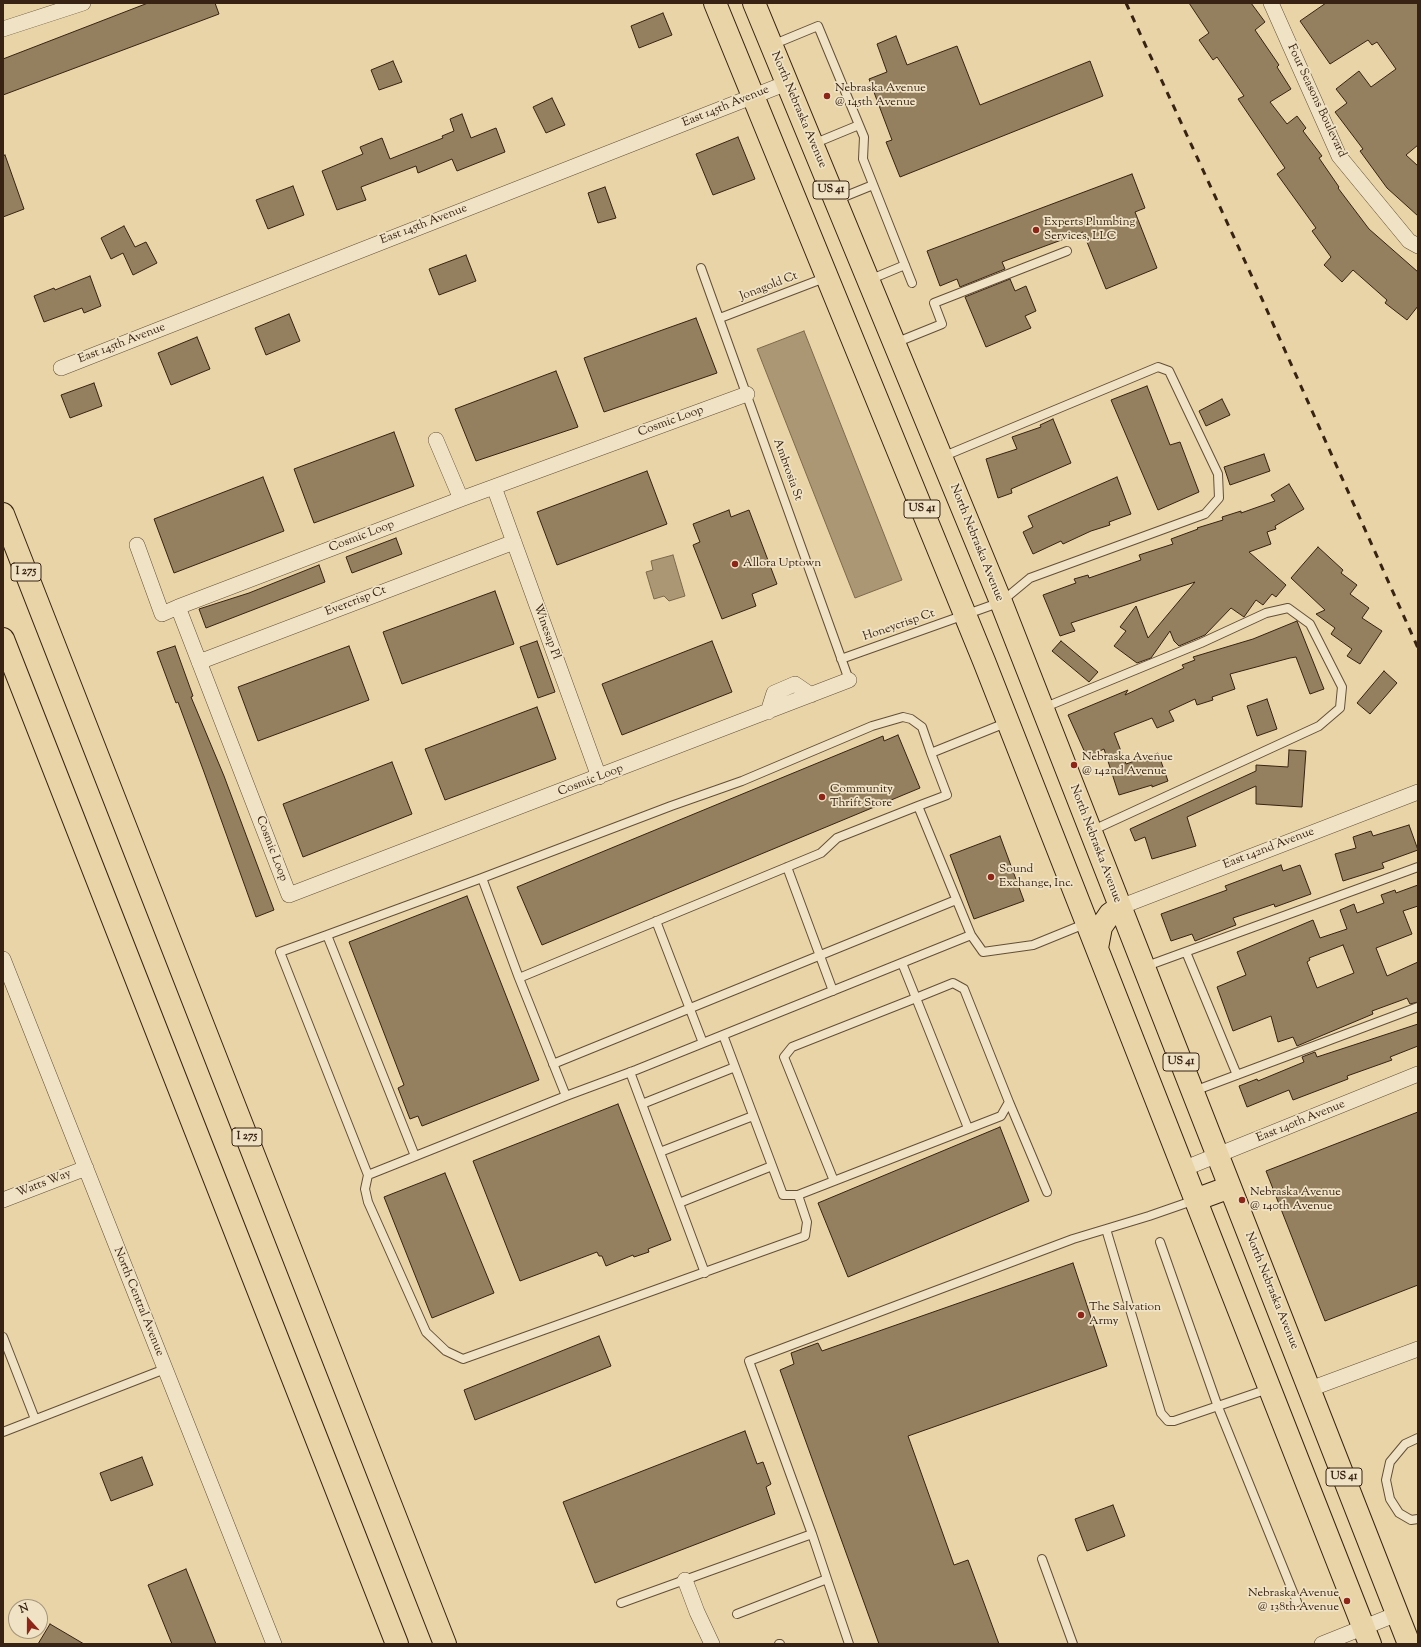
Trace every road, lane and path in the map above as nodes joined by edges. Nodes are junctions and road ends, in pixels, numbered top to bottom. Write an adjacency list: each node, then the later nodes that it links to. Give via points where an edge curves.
1 (83, 3): 5 (street)
2 (715, 3): 8 (main road, US 41)
3 (754, 3): 6 (main road, North Nebraska Avenue / US 41)
4 (1271, 3): 13 (street, Four Seasons Boulevard, via 1339,156 1408,241)
5 (3, 29)
6 (771, 45): 7 (main road, North Nebraska Avenue / US 41); 9 (lane, via 818,26)
7 (787, 83): 8 (street, East 145th Avenue); 10 (main road, North Nebraska Avenue / US 41)
8 (754, 96): 17 (main road, US 41); 22 (street, East 145th Avenue)
9 (859, 125): 10 (lane); 11 (lane, via 864,137 862,159)
10 (812, 144): 12 (main road, North Nebraska Avenue / US 41)
11 (873, 185): 12 (lane); 15 (lane)
12 (835, 200): 18 (main road, North Nebraska Avenue / US 41)
13 (1418, 246)
14 (1068, 251): 21 (lane, via 934,303 942,324)
15 (905, 264): 18 (lane); 19 (lane)
16 (701, 268): 20 (lane, Ambrosia St)
17 (828, 277): 20 (lane, Jonagold Ct); 33 (main road, US 41)
18 (868, 280): 21 (main road, North Nebraska Avenue / US 41)
19 (912, 283)
20 (720, 318): 23 (lane, Ambrosia St)
21 (894, 343): 25 (main road, North Nebraska Avenue / US 41)
22 (61, 368)
23 (747, 394): 26 (street, Cosmic Loop); 35 (lane, Ambrosia St)
24 (436, 440): 27 (street)
25 (941, 458): 31 (main road, North Nebraska Avenue / US 41); 31 (lane, Honeycrisp Ct, via 1158,367 1169,371 1218,474 1218,498 1205,514 1030,578)
26 (494, 487): 27 (street, Cosmic Loop); 29 (street, Winesap Pl)
27 (461, 499): 32 (street, Cosmic Loop)
28 (3, 514): 117 (main road, I 275)
29 (514, 542): 36 (street, Evercrisp Ct); 41 (street, Winesap Pl)
30 (137, 545): 32 (street, via 162,614)
31 (1000, 602): 33 (lane, Honeycrisp Ct); 38 (main road, North Nebraska Avenue / US 41)
32 (178, 607): 36 (street, Cosmic Loop)
33 (966, 615): 35 (lane, Honeycrisp Ct); 39 (main road, US 41)
34 (3, 639): 116 (main road)
35 (841, 659): 37 (lane, Ambrosia St)
36 (199, 662): 41 (street, Cosmic Loop, via 289,895)
37 (850, 680): 41 (street, Cosmic Loop, via 812,695 794,684 774,693 768,712)
38 (1042, 708): 44 (main road, North Nebraska Avenue / US 41); 44 (lane, via 1266,613 1288,608 1310,624 1342,687 1340,708 1319,726)
39 (1008, 722): 40 (lane); 51 (main road, US 41)
40 (931, 753): 43 (lane, via 947,795); 47 (lane, via 922,727 902,716 872,726 742,781)
41 (599, 777)
42 (1418, 792): 49 (street, East 142nd Avenue)
43 (918, 806): 45 (lane, via 837,838 821,853); 48 (lane)
44 (1090, 832): 49 (main road, North Nebraska Avenue / US 41)
45 (787, 867): 50 (lane); 56 (lane)
46 (1418, 867): 55 (lane)
47 (482, 878): 52 (lane); 60 (lane)
48 (956, 900): 53 (lane); 56 (lane)
49 (1120, 907): 54 (main road, via 1110,914 1101,927); 59 (main road, North Nebraska Avenue / US 41)
50 (656, 921): 60 (lane); 64 (lane)
51 (1088, 923): 53 (lane, via 1033,945 983,952); 54 (main road, US 41)
52 (327, 935): 79 (lane); 84 (lane, via 280,952)
53 (971, 935): 58 (lane)
54 (1097, 948): 83 (main road, US 41)
55 (1186, 952): 59 (lane); 70 (lane)
56 (820, 955): 61 (lane); 64 (lane)
57 (3, 959): 82 (street, North Central Avenue)
58 (902, 963): 61 (lane); 62 (lane)
59 (1144, 967): 72 (main road, North Nebraska Avenue / US 41)
60 (519, 978): 67 (lane)
61 (833, 991): 65 (lane)
62 (916, 998): 74 (lane, via 953,983 964,989); 77 (lane); 85 (lane, via 792,1047 784,1057)
63 (1418, 1007): 70 (lane)
64 (690, 1008): 66 (lane); 67 (lane)
65 (723, 1035): 66 (lane); 68 (lane)
66 (703, 1043): 69 (lane)
67 (553, 1064): 73 (lane)
68 (735, 1067): 75 (lane); 76 (lane)
69 (630, 1072): 73 (lane); 75 (lane)
70 (1237, 1074): 72 (lane)
71 (1418, 1074): 80 (street, East 140th Avenue)
72 (1192, 1092): 80 (main road, North Nebraska Avenue / US 41)
73 (566, 1096): 79 (lane)
74 (1009, 1102): 77 (lane, via 1001,1116); 87 (lane)
75 (642, 1104): 78 (lane)
76 (753, 1116): 78 (lane); 81 (lane)
77 (968, 1128): 85 (lane)
78 (660, 1152): 91 (lane)
79 (415, 1156): 84 (lane)
80 (1217, 1156): 83 (street, East 140th Avenue); 86 (main road, North Nebraska Avenue / US 41)
81 (772, 1166): 88 (lane, via 783,1195); 91 (lane)
82 (86, 1168): 89 (street, Watts Way); 97 (street, North Central Avenue)
83 (1183, 1169): 90 (main road, US 41)
84 (368, 1175): 94 (lane, via 365,1189 368,1202 426,1332 446,1351 463,1359)
85 (834, 1181): 88 (lane)
86 (1230, 1187): 90 (main road); 99 (main road, North Nebraska Avenue / US 41)
87 (1047, 1192)
88 (798, 1195): 94 (lane, via 807,1222 805,1236)
89 (3, 1200)
90 (1195, 1200): 92 (lane); 98 (main road, US 41)
91 (679, 1203): 94 (lane)
92 (1106, 1229): 100 (lane, via 1161,1413 1168,1421 1174,1421); 105 (lane, via 1073,1239 749,1361)
93 (1160, 1242): 100 (lane)
94 (705, 1273)
95 (3, 1337): 101 (lane)
96 (1418, 1349): 99 (street)
97 (165, 1369): 101 (lane); 115 (street, North Central Avenue)
98 (1269, 1388): 100 (lane); 113 (main road, US 41)
99 (1310, 1389): 112 (main road, North Nebraska Avenue / US 41)
100 (1218, 1407): 109 (lane)
101 (35, 1420): 102 (lane)
102 (3, 1432)
103 (1418, 1438): 104 (lane, via 1405,1444 1390,1462 1386,1480 1390,1498 1399,1513 1411,1520)
104 (1418, 1519)
105 (812, 1534): 107 (lane); 108 (lane)
106 (1042, 1560): 119 (lane)
107 (827, 1579): 111 (lane); 118 (lane)
108 (685, 1580): 110 (lane); 114 (street)
109 (1297, 1602)
110 (621, 1604)
111 (737, 1614)
112 (1397, 1614): 113 (street); 121 (main road, North Nebraska Avenue / US 41)
113 (1367, 1635): 120 (street)
114 (710, 1638)
115 (274, 1644)
116 (396, 1644)
117 (445, 1644)
118 (849, 1644)
119 (1074, 1644)
120 (1322, 1644)
121 (1409, 1644)

